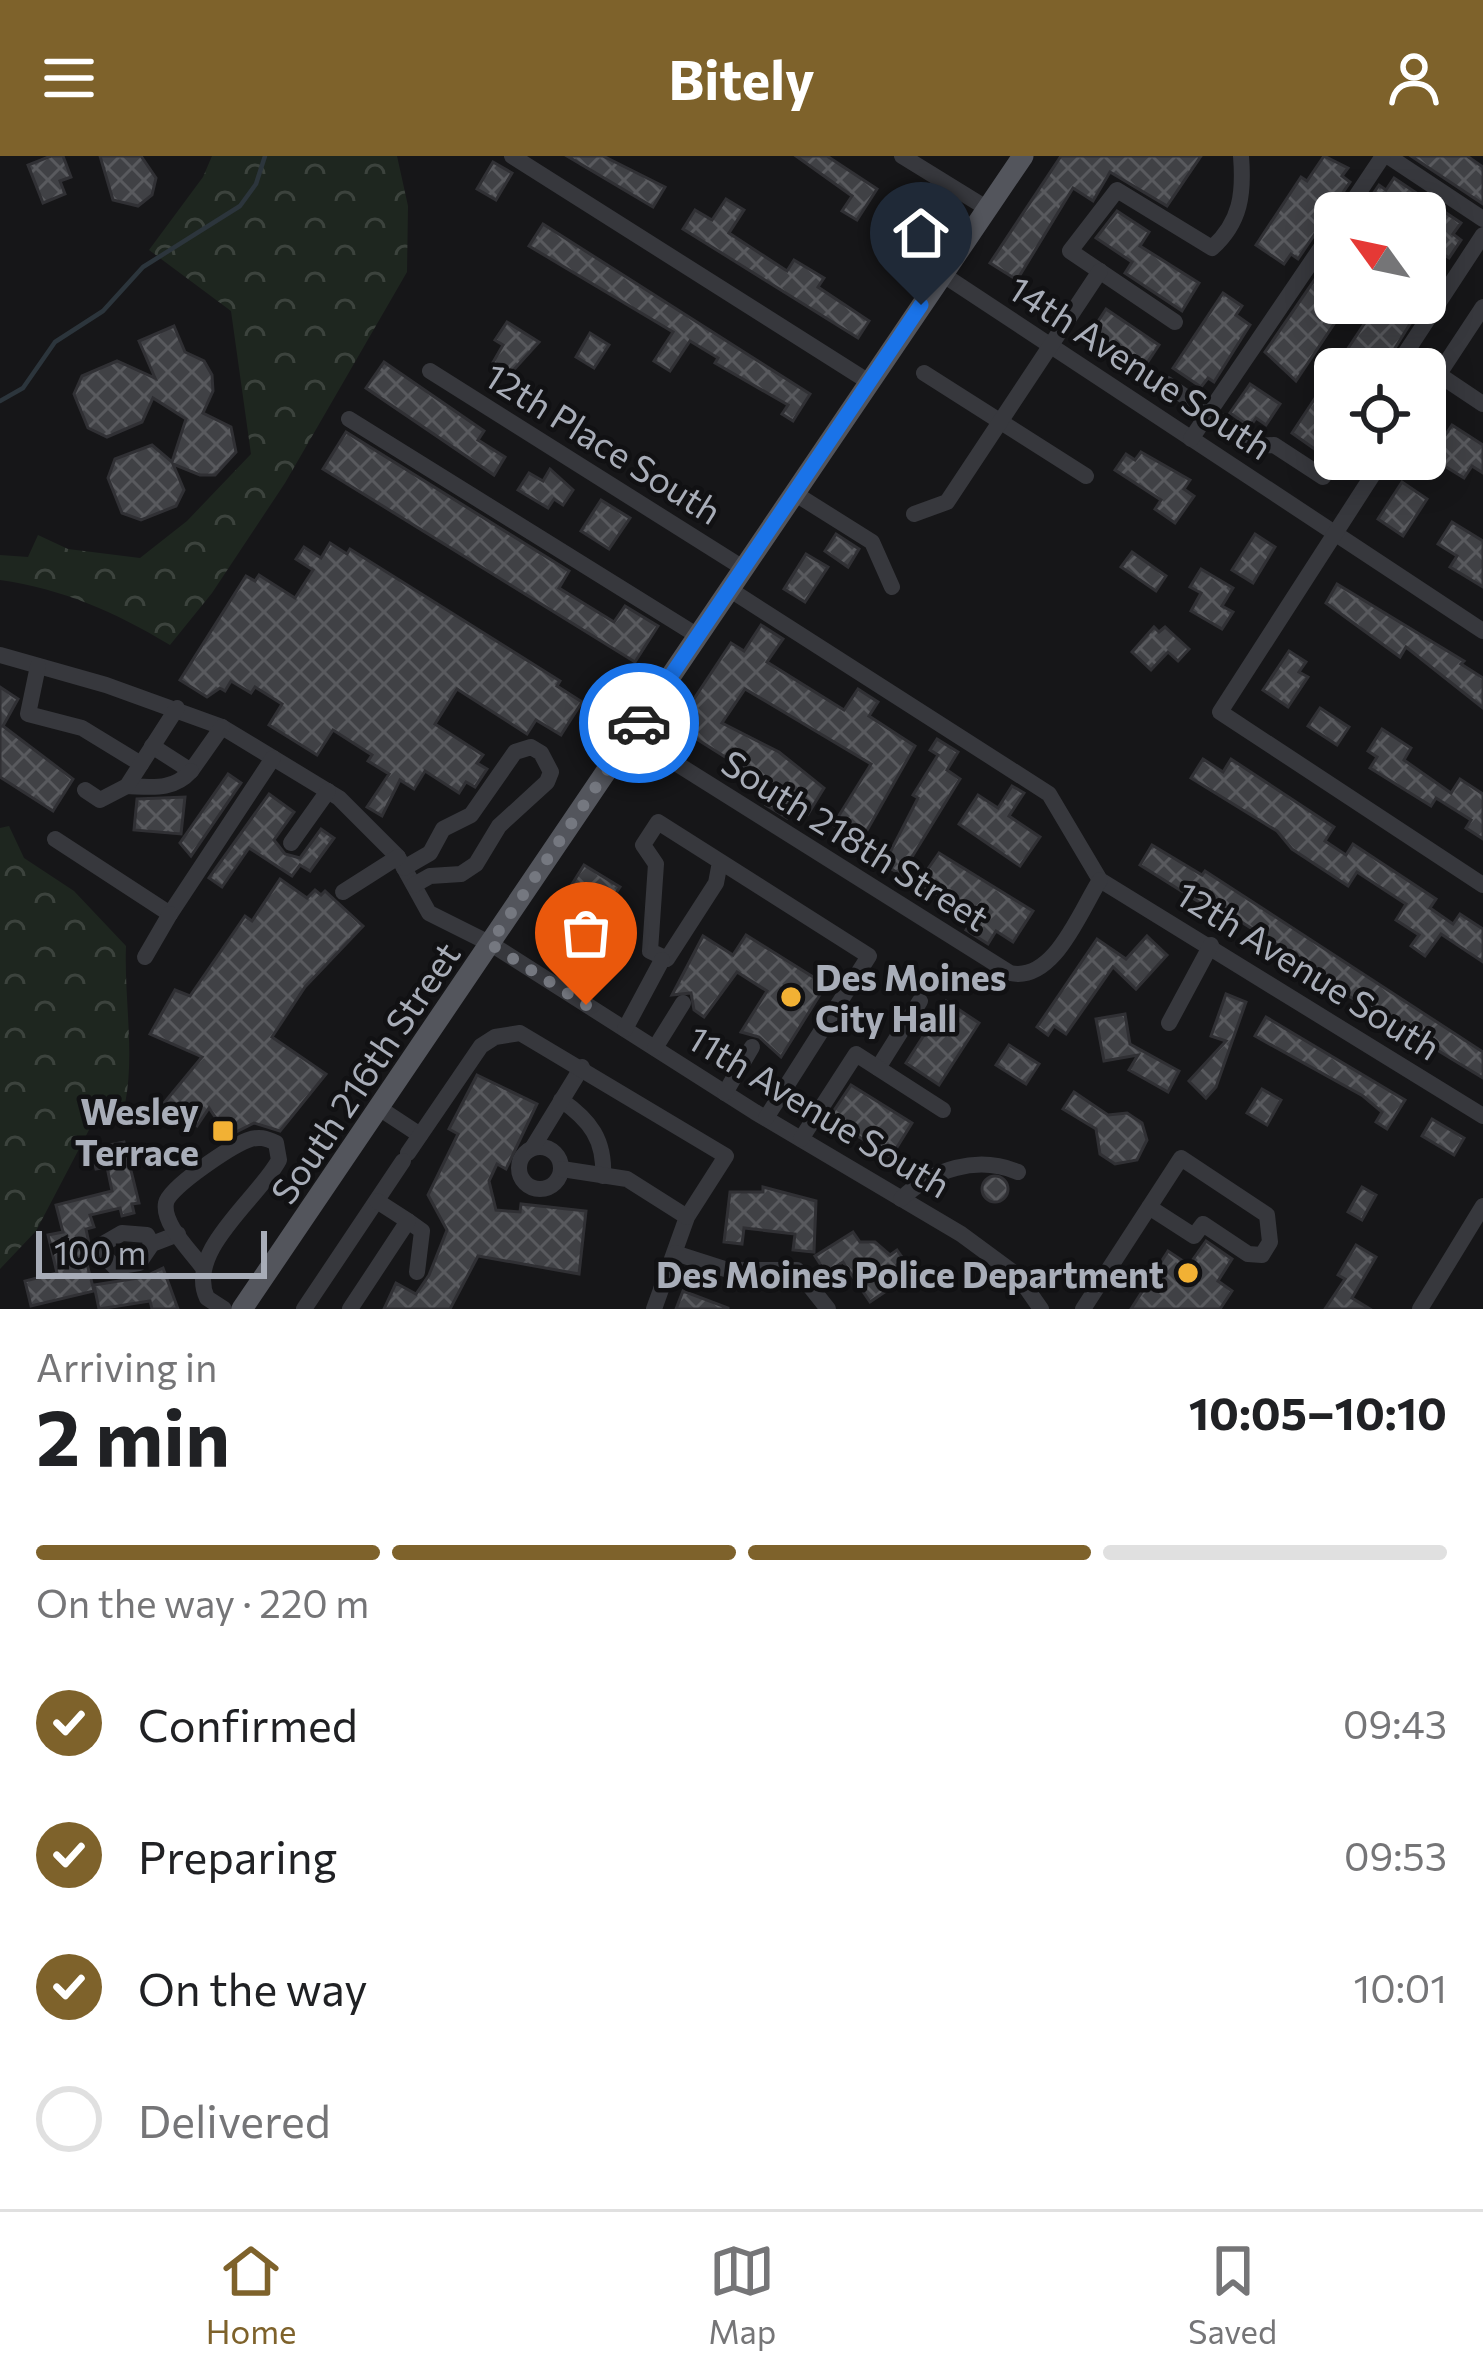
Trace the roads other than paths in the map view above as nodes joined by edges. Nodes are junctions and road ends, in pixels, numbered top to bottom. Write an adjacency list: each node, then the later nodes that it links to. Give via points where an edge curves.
1 (512, 156): 21 (street)
2 (902, 156): 7 (street)
3 (1023, 156): 7 (main road, South 216th Street)
4 (1241, 156): 11 (street, via 1244,194 1208,250 1113,191 1070,251)
5 (1386, 156): 6 (street); 8 (street)
6 (1360, 192)
7 (988, 208): 12 (main road, South 216th Street)
8 (1483, 219)
9 (1483, 235): 16 (street)
10 (1314, 258): 24 (street)
11 (1100, 271): 14 (street); 15 (street)
12 (942, 274): 15 (street, 14th Avenue South); 21 (main road, South 216th Street)
13 (1483, 307): 17 (street)
14 (1175, 322)
15 (1050, 345): 26 (street); 27 (street, 14th Avenue South)
16 (1409, 348)
17 (1446, 362)
18 (430, 371): 34 (street, 12th Place South)
19 (924, 373): 26 (street)
20 (1446, 379): 23 (street)
21 (869, 382): 31 (main road, South 216th Street)
22 (1167, 384): 24 (street)
23 (1483, 404)
24 (1209, 413): 27 (street); 28 (street, via 1256,446 1274,445)
25 (349, 419): 38 (street)
26 (1000, 422): 29 (street); 32 (street, via 947,502)
27 (1191, 439): 33 (street, 14th Avenue South)
28 (1314, 471)
29 (1086, 476)
30 (1368, 480): 33 (street)
31 (794, 493): 34 (main road, South 216th Street); 35 (street, via 872,542)
32 (914, 514)
33 (1334, 533): 37 (street, 14th Avenue South); 56 (street, via 1220,712)
34 (743, 568): 36 (main road, South 216th Street)
35 (892, 587)
36 (729, 589): 38 (main road, South 216th Street); 55 (street, via 1049,794)
37 (1483, 631)
38 (698, 636): 43 (main road, South 216th Street)
39 (0, 656): 40 (street, 11th Avenue South)
40 (38, 666): 41 (street, 11th Avenue South); 46 (street, via 28,714 82,728)
41 (177, 708): 42 (street, 11th Avenue South); 44 (street)
42 (222, 727): 45 (street, 11th Avenue South); 47 (street)
43 (631, 735): 55 (street, South 218th Street, via 1010,973 1046,965); 59 (main road, South 216th Street)
44 (152, 746): 46 (street); 47 (street)
45 (273, 758): 50 (street, 11th Avenue South); 58 (street)
46 (141, 764): 48 (street)
47 (191, 771): 48 (street, via 164,787)
48 (127, 786): 49 (street, via 100,800)
49 (85, 790)
50 (328, 791): 52 (street); 54 (street, 11th Avenue South)
51 (55, 839): 58 (street)
52 (291, 843)
53 (721, 862): 62 (street, via 716,883); 62 (street, via 658,822 643,845 656,864 650,950); 76 (street, via 869,956)
54 (405, 870): 54 (street, via 461,874 476,864 499,826 548,782 541,753 515,752 471,815 443,829 430,854); 57 (street); 59 (street, 11th Avenue South, via 429,913)
55 (1100, 880): 60 (street, 12th Avenue South)
56 (1483, 885)
57 (343, 892)
58 (170, 914): 61 (street)
59 (490, 944): 66 (street, 11th Avenue South); 73 (main road, South 216th Street)
60 (1211, 945): 65 (street); 75 (street, 12th Avenue South)
61 (145, 957)
62 (662, 960): 66 (street)
63 (920, 1001): 70 (street)
64 (683, 1003): 68 (street)
65 (1169, 1023)
66 (625, 1029): 68 (street, 11th Avenue South)
67 (752, 1047): 71 (street)
68 (655, 1048): 71 (street, 11th Avenue South)
69 (582, 1067): 72 (street); 77 (street, via 532,1036 495,1037 467,1063); 87 (street, via 726,1156)
70 (878, 1068): 74 (street); 78 (street, via 856,1054)
71 (725, 1093): 76 (street, 11th Avenue South)
72 (561, 1100): 79 (street); 82 (street, via 599,1139)
73 (379, 1108): 77 (street); 95 (main road, South 216th Street)
74 (943, 1110)
75 (1483, 1116)
76 (766, 1118): 78 (street, 11th Avenue South)
77 (420, 1135): 84 (street)
78 (801, 1139): 83 (street, 11th Avenue South)
79 (533, 1147): 80 (street, via 553,1150); 80 (street, via 520,1162 529,1186 550,1187)
80 (562, 1169): 82 (street)
81 (1018, 1172): 83 (street, via 965,1165 918,1182)
82 (603, 1176): 87 (street, via 627,1179)
83 (901, 1198): 100 (street, 11th Avenue South, via 1018,1276)
84 (377, 1201): 88 (street); 96 (street)
85 (1149, 1208): 85 (street, via 1181,1158 1267,1215 1270,1242 1262,1255 1248,1254 1203,1224 1194,1237); 101 (street)
86 (1481, 1214): 102 (street)
87 (687, 1217): 91 (street)
88 (408, 1221): 93 (street, via 422,1231); 97 (street)
89 (178, 1234): 90 (street); 92 (street); 92 (street, via 165,1206 172,1190 248,1140 275,1143 279,1160 270,1177 232,1216)
90 (152, 1244)
91 (675, 1253): 98 (street); 99 (street, via 728,1270 797,1270)
92 (203, 1268): 94 (street, via 207,1298)
93 (417, 1272)
94 (224, 1309)
95 (242, 1309)
96 (304, 1309)
97 (350, 1309)
98 (654, 1309)
99 (828, 1309)
100 (1041, 1309)
101 (1083, 1309)
102 (1420, 1309)

